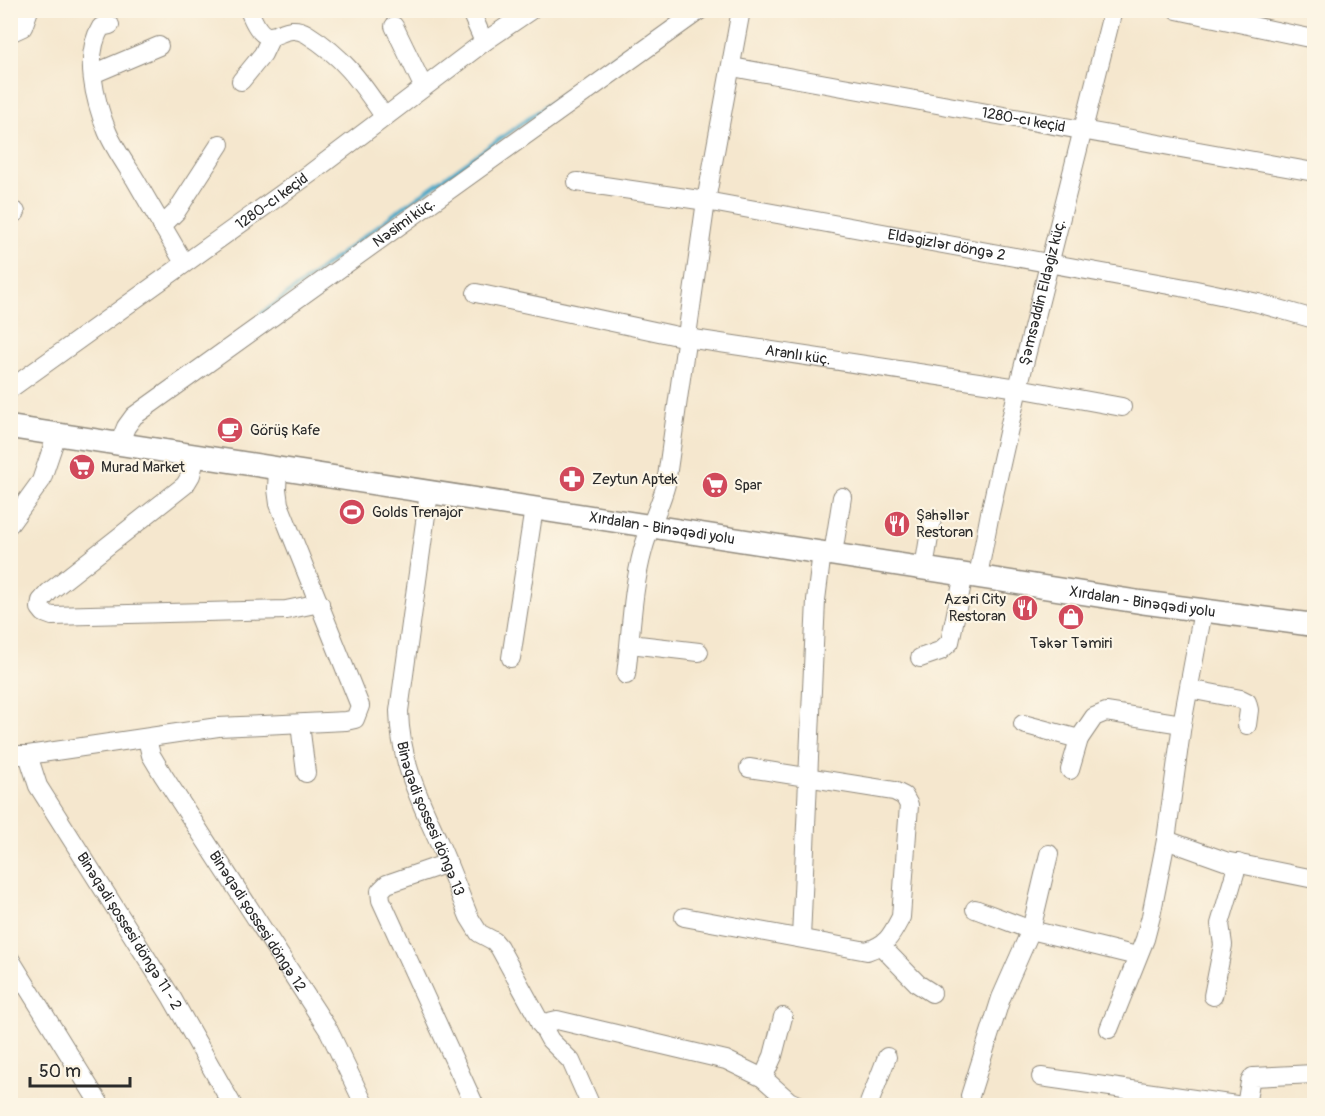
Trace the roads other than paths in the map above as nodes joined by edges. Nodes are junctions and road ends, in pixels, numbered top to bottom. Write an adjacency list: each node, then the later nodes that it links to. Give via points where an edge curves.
1 (29, 10): 11 (street, via 23,27)
2 (249, 10): 12 (street, via 256,28)
3 (470, 10): 14 (street)
4 (531, 10): 14 (street, 1280-cı keçid)
5 (700, 10): 37 (street, Nəsimi küç., via 134,416)
6 (741, 10): 16 (street)
7 (1113, 10): 21 (street, Şəmsəddin Eldəgiz küç.)
8 (1177, 10): 13 (street)
9 (110, 25): 17 (street, via 100,27 96,34)
10 (394, 26): 19 (street)
11 (10, 33)
12 (271, 36): 18 (street); 20 (street, via 290,30 307,34 347,64)
13 (1314, 39)
14 (484, 42): 19 (street, 1280-cı keçid)
15 (159, 46): 17 (street)
16 (732, 67): 21 (street, 1280-cı keçid); 25 (street)
17 (93, 74): 26 (street, via 112,141)
18 (242, 81)
19 (423, 86): 20 (street, 1280-cı keçid)
20 (384, 116): 27 (street, 1280-cı keçid)
21 (1083, 131): 23 (street, 1280-cı keçid); 28 (street, Şəmsəddin Eldəgiz küç.)
22 (220, 144): 26 (street, via 176,212)
23 (1314, 172)
24 (577, 182): 25 (street, Eldəgizlər döngə 2)
25 (706, 201): 28 (street, Eldəgizlər döngə 2); 31 (street)
26 (162, 226): 27 (street)
27 (184, 263): 33 (street, 1280-cı keçid)
28 (1050, 263): 30 (street, Eldəgizlər döngə 2, via 1258,303); 32 (street, Şəmsəddin Eldəgiz küç.)
29 (476, 293): 31 (street, Aranlı küç.)
30 (1314, 319)
31 (687, 338): 32 (street, Aranlı küç.); 45 (street, via 666,484)
32 (1018, 388): 34 (street, Aranlı küç.); 48 (street, Şəmsəddin Eldəgiz küç., via 984,541)
33 (10, 389)
34 (1122, 407)
35 (10, 427): 36 (main road, Xırdalan - Binəqədi yolu)
36 (57, 434): 37 (main road, Xırdalan - Binəqədi yolu); 44 (street, via 41,481)
37 (119, 444): 38 (main road, Xırdalan - Binəqədi yolu)
38 (196, 456): 39 (main road, Xırdalan - Binəqədi yolu); 49 (street, via 185,485 49,592 41,601 44,613 52,616 286,610)
39 (278, 469): 40 (main road, Xırdalan - Binəqədi yolu); 49 (street, via 279,504)
40 (429, 493): 42 (main road, Xırdalan - Binəqədi yolu); 71 (street, Binəqədi şossesi döngə 13, via 399,735 410,777)
41 (842, 497): 46 (street)
42 (534, 508): 45 (main road, Xırdalan - Binəqədi yolu); 54 (street)
43 (932, 519): 47 (street)
44 (10, 524)
45 (651, 526): 46 (main road, Xırdalan - Binəqədi yolu); 52 (street, via 638,569)
46 (827, 553): 47 (main road, Xırdalan - Binəqədi yolu); 68 (street, via 816,600)
47 (924, 568): 48 (main road, Xırdalan - Binəqədi yolu)
48 (971, 575): 50 (main road, Xırdalan - Binəqədi yolu); 55 (street, Şəmsəddin Eldəgiz küç., via 950,642 940,651)
49 (320, 603): 58 (street, via 360,706 355,718 346,721)
50 (1203, 611): 51 (main road, Xırdalan - Binəqədi yolu); 57 (street)
51 (1314, 625)
52 (630, 644): 53 (street); 56 (street)
53 (699, 652)
54 (511, 658)
55 (920, 658)
56 (626, 675)
57 (1189, 688): 60 (street); 61 (street, via 1246,702)
58 (300, 724): 62 (street, via 218,727); 67 (street)
59 (1023, 724): 63 (street)
60 (1182, 724): 63 (street, via 1106,712 1094,717); 69 (street)
61 (1247, 725)
62 (147, 739): 64 (street); 93 (street, Binəqədi şossesi döngə 12, via 163,775 328,1030)
63 (1078, 739): 66 (street)
64 (19, 755): 92 (street, Binəqədi şossesi döngə 11 - 2, via 172,998)
65 (749, 768): 68 (street)
66 (1070, 770)
67 (306, 773)
68 (807, 777): 77 (street); 78 (street, via 894,791 904,796 909,805 901,917)
69 (1166, 840): 72 (street); 79 (street, via 1151,916)
70 (1049, 854): 76 (street)
71 (448, 863): 84 (street, Binəqədi şossesi döngə 13, via 469,917 479,933 499,947); 94 (street, via 387,884 380,891)
72 (1238, 863): 73 (street); 82 (street, via 1220,924 1223,945)
73 (1314, 879)
74 (975, 909): 76 (street)
75 (684, 917): 77 (street)
76 (1031, 930): 79 (street); 90 (street, via 1001,998)
77 (801, 938): 78 (street, via 867,951)
78 (881, 946): 81 (street)
79 (1137, 956): 85 (street)
80 (10, 959): 91 (street)
81 (932, 993)
82 (1213, 996)
83 (783, 1017): 89 (street)
84 (540, 1024): 89 (street, via 557,1020 726,1060); 95 (street, Binəqədi şossesi döngə 13, via 571,1061)
85 (1109, 1029)
86 (887, 1057): 97 (street)
87 (1314, 1074): 98 (street, via 1253,1077)
88 (1041, 1077): 98 (street)
89 (763, 1078): 96 (street)
90 (970, 1096)
91 (101, 1106)
92 (233, 1106)
93 (365, 1106)
94 (475, 1106)
95 (591, 1106)
96 (800, 1106)
97 (868, 1106)
98 (1245, 1106)

